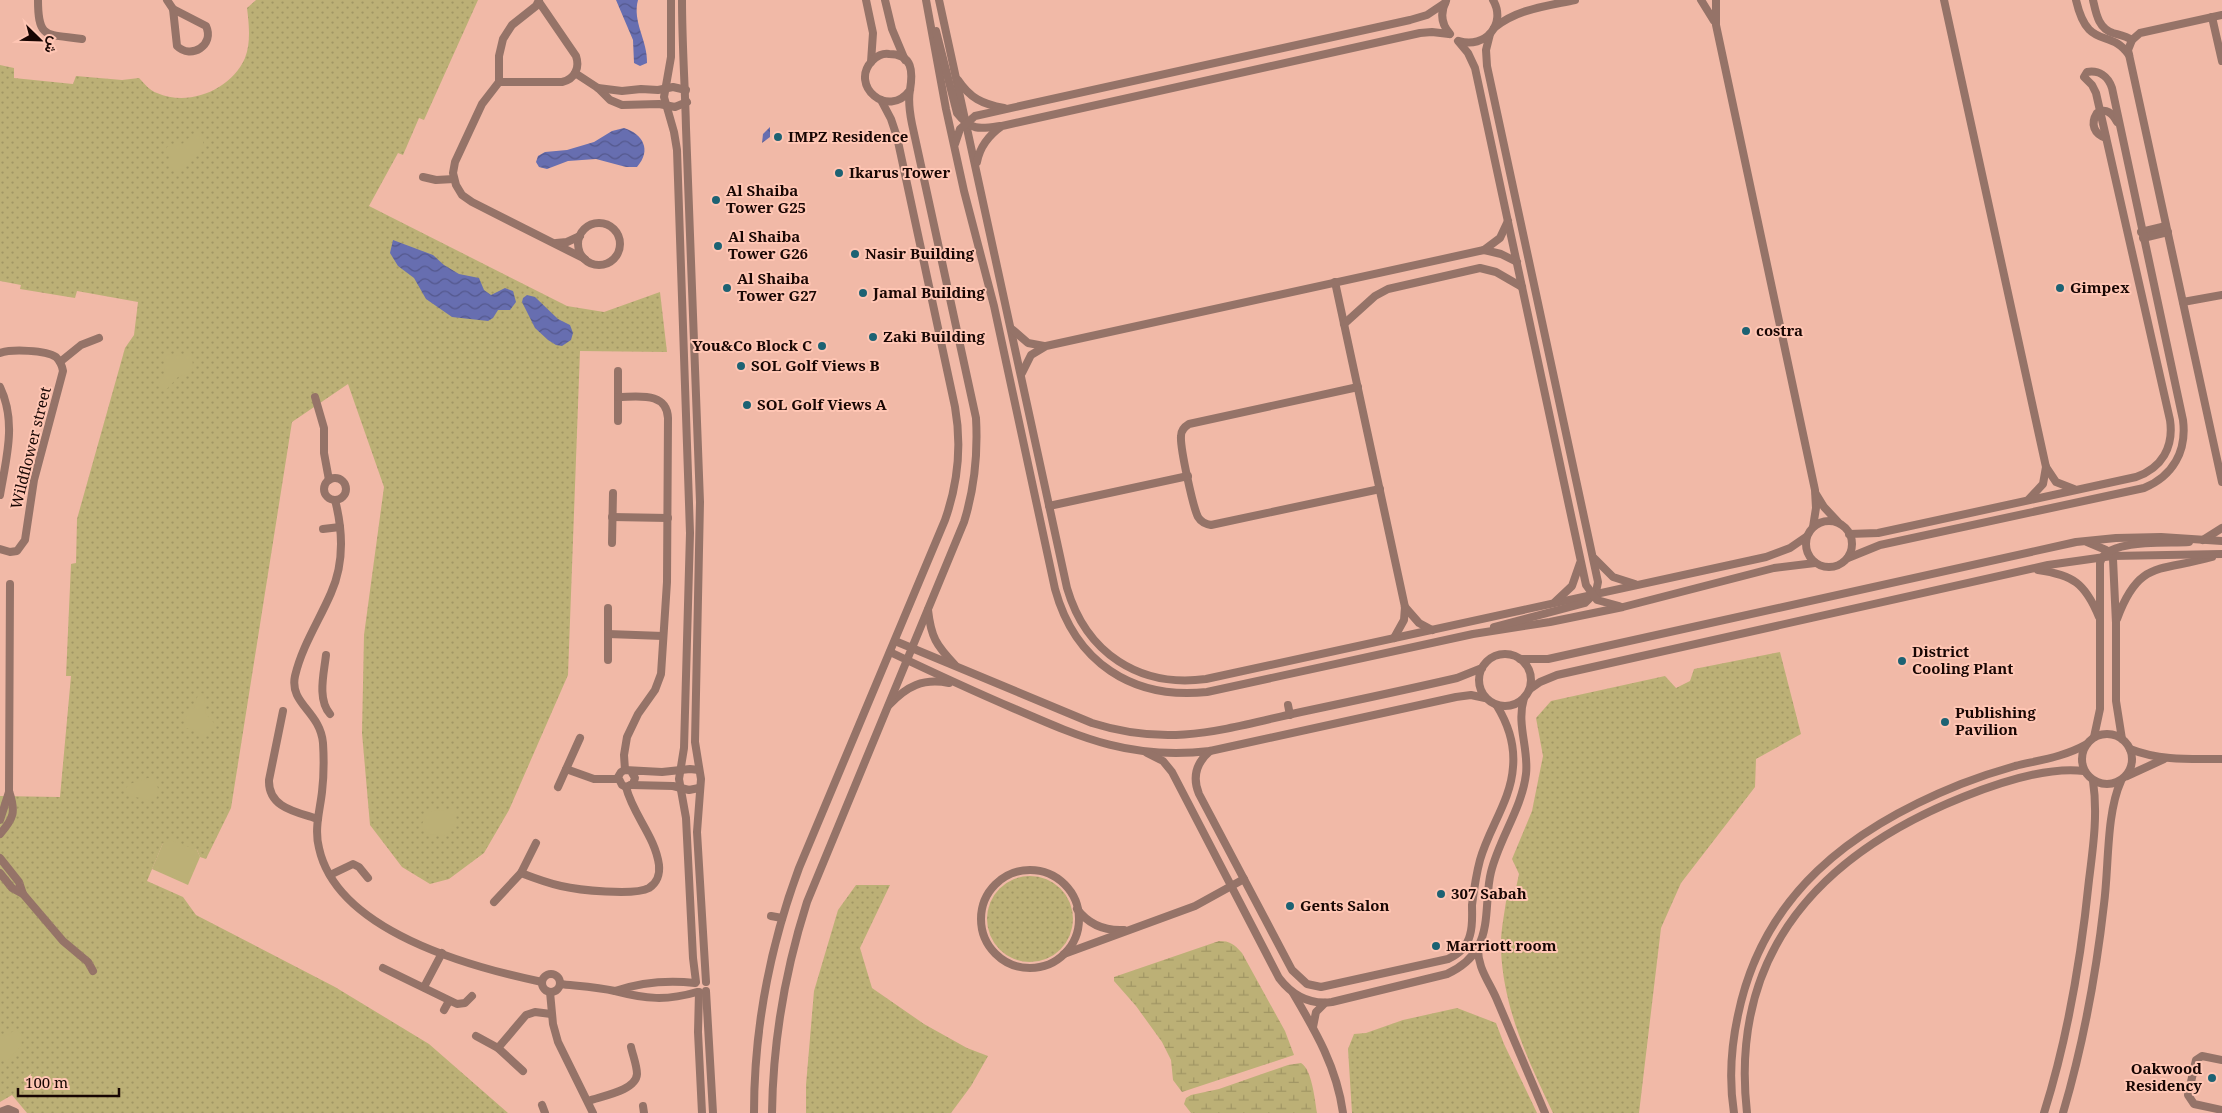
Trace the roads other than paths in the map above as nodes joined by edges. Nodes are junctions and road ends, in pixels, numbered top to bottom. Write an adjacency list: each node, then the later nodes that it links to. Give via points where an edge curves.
1 (38, 0): 24 (street, via 38,22 42,30)
2 (167, 0): 18 (street)
3 (671, 0): 35 (street, via 671,57)
4 (682, 0): 36 (street)
5 (866, 0): 30 (street, via 873,33)
6 (885, 0): 28 (street, via 892,29)
7 (939, 0): 32 (street)
8 (1493, 0): 22 (street, via 1497,10)
9 (1575, 0): 22 (street, via 1520,13)
10 (1701, 0): 21 (street)
11 (1716, 0): 21 (street)
12 (1944, 0): 81 (street)
13 (2076, 0): 27 (street, via 2081,20 2088,30 2120,46)
14 (2093, 0): 26 (street, via 2102,27)
15 (539, 1): 31 (street, via 574,52 578,60); 33 (street, via 518,19 503,40)
16 (1446, 1): 23 (street, via 1442,16); 43 (street, via 1426,15 1410,20)
17 (927, 2): 45 (street, via 955,108); 48 (street)
18 (173, 9): 18 (street, via 178,46 192,52 202,48 208,38 206,26)
19 (2222, 15): 20 (street)
20 (2212, 17): 26 (street, via 2144,32); 29 (street)
21 (1716, 25): 86 (street)
22 (1492, 31): 25 (street, via 1472,43); 109 (street, via 1486,50 1487,66)
23 (1449, 34): 25 (street); 46 (street, via 1413,35)
24 (82, 39)
25 (1458, 40): 52 (street, via 1474,68)
26 (2132, 40): 27 (street)
27 (2129, 55): 53 (street)
28 (905, 60): 30 (street, via 896,54 885,54); 37 (street, via 912,71)
29 (2222, 61)
30 (871, 62): 39 (street, via 865,80 870,93)
31 (576, 73): 33 (street, via 562,82); 34 (street)
32 (955, 76): 43 (street, via 976,99); 45 (street)
33 (499, 82): 51 (street, via 482,104 457,156)
34 (598, 88): 38 (street); 41 (street, via 616,103)
35 (665, 89): 36 (street, via 678,87); 38 (street); 42 (street)
36 (686, 90): 40 (street)
37 (910, 90): 39 (street, via 897,100); 73 (street, via 914,133)
38 (634, 91): 41 (street, via 629,100)
39 (881, 100): 78 (street, via 897,137)
40 (686, 102): 42 (street, via 675,108); 164 (street, via 700,502 695,733)
41 (635, 106): 42 (street)
42 (667, 106): 163 (street, via 677,150 689,495 684,754)
43 (1006, 108): 45 (street, via 975,116)
44 (2100, 111): 47 (street, via 2112,114); 47 (street, via 2095,90 2084,77 2087,72 2098,72 2109,81); 87 (street, via 2170,420 2171,438 2165,456 2145,474)
45 (966, 122): 46 (street, via 980,129); 48 (street, via 958,132); 49 (street)
46 (1002, 126): 49 (street, via 983,145)
47 (2121, 131): 54 (street)
48 (954, 147): 127 (street, via 989,288 1055,590 1069,627 1094,659 1140,687 1194,694)
49 (976, 166): 65 (street)
50 (423, 176): 51 (street, via 436,180)
51 (454, 179): 56 (street, via 466,199)
52 (1508, 220): 57 (street, via 1500,238); 59 (street)
53 (2167, 229): 54 (street); 63 (street)
54 (2142, 235): 112 (street, via 2184,428 2181,451 2170,471 2144,488 1873,547)
55 (580, 236): 56 (street, via 567,242); 58 (street, via 578,246); 58 (street, via 587,228 598,224 613,229 619,238 619,249 610,262 600,265)
56 (553, 242): 58 (street)
57 (1484, 250): 59 (street); 60 (street)
58 (585, 259)
59 (1516, 262): 61 (street)
60 (1335, 282): 64 (street); 67 (street)
61 (1522, 288): 64 (street, via 1491,269 1474,268 1388,289); 111 (street)
62 (2222, 295): 63 (street)
63 (2183, 302): 84 (street)
64 (1344, 324): 75 (street)
65 (1011, 328): 67 (street, via 1023,340); 71 (street)
66 (99, 338): 69 (street, via 81,344)
67 (1046, 346): 71 (street, via 1031,355)
68 (0, 353): 69 (street, via 12,350 50,355)
69 (60, 362): 106 (street, Wildflower street, via 63,376 34,480 25,540 17,551)
70 (618, 371): 77 (street)
71 (1021, 375): 92 (street)
72 (979, 378): 73 (street)
73 (969, 380): 122 (street, via 977,432 974,481 964,522)
74 (0, 387): 89 (street, Wildflower street, via 8,412 10,434)
75 (1358, 387): 82 (street, via 1189,424 1181,434); 85 (street)
76 (315, 396): 83 (street, via 324,428)
77 (618, 397): 80 (street); 94 (street, via 652,397 666,408)
78 (955, 407): 79 (street); 130 (street, via 959,456 953,497)
79 (946, 409)
80 (618, 421)
81 (2046, 467): 87 (street, via 2056,482); 91 (street, via 2043,484)
82 (1188, 476): 85 (street, via 1198,518 1211,525); 92 (street)
83 (329, 480): 90 (street, via 324,492); 90 (street, via 337,478 346,484 345,496)
84 (2222, 482)
85 (1380, 489): 119 (street)
86 (1815, 490): 95 (street, via 1824,507); 97 (street)
87 (2078, 490): 91 (street)
88 (613, 493): 93 (street)
89 (0, 496)
90 (335, 500): 96 (street)
91 (2028, 500): 100 (street, via 1878,533)
92 (1049, 506): 129 (street, via 1067,588 1082,624 1108,654 1142,673 1167,680 1206,679)
93 (612, 517): 94 (street); 105 (street)
94 (668, 518): 128 (street)
95 (1838, 522): 97 (street, via 1827,521); 100 (street)
96 (340, 527): 99 (street); 148 (street, via 341,550 335,583 309,635 294,678 298,698)
97 (1813, 527): 101 (street)
98 (2222, 528): 102 (street)
99 (323, 529)
100 (1850, 534): 112 (street, via 1852,546)
101 (1806, 537): 113 (street, via 1807,554); 116 (street, via 1773,556)
102 (2202, 540): 103 (street, via 2161,537); 104 (street); 107 (street, via 2123,546)
103 (2084, 541): 107 (street); 134 (street, via 1548,659)
104 (2222, 541)
105 (612, 543)
106 (0, 549)
107 (2110, 553): 108 (street); 110 (street); 124 (street)
108 (2221, 554): 124 (street, via 2159,568 2143,576 2126,597)
109 (1593, 557): 116 (street, via 1613,577); 117 (street, via 1598,582)
110 (2101, 557): 114 (street); 123 (street)
111 (1581, 558): 117 (street, via 1586,585); 118 (street, via 1572,586)
112 (1848, 558): 113 (street, via 1830,568)
113 (1815, 563): 120 (street, via 1774,568)
114 (2031, 569): 123 (street, via 2060,574 2077,582 2090,597); 140 (street, via 1557,675)
115 (10, 584): 176 (street)
116 (1640, 584): 117 (street)
117 (1593, 596): 118 (street); 120 (street, via 1602,603); 127 (street, via 1580,605)
118 (1552, 603): 125 (street)
119 (1405, 607): 125 (street); 129 (street, via 1404,620)
120 (1623, 607): 127 (street)
121 (608, 608): 126 (street)
122 (928, 608): 131 (street); 137 (street, via 936,644)
123 (2101, 622): 154 (street, via 2100,709)
124 (2116, 624): 155 (street, via 2117,711)
125 (1432, 630): 129 (street)
126 (608, 634): 128 (street); 135 (street)
127 (1473, 634)
128 (663, 636): 165 (street, via 660,680 627,737 624,755)
129 (1394, 638)
130 (895, 642): 131 (street); 132 (street)
131 (911, 648): 136 (street); 137 (street)
132 (890, 652): 136 (street); 194 (street, via 799,868)
133 (326, 655): 143 (street)
134 (1520, 659): 138 (street, via 1508,654 1496,655); 140 (street, via 1531,675)
135 (608, 660)
136 (906, 660): 139 (street); 146 (street)
137 (958, 668): 152 (street, via 1109,728 1143,735)
138 (1482, 668): 141 (street, via 1478,684); 150 (street, via 1457,678)
139 (959, 685): 146 (street, via 936,681 919,683 904,691); 159 (street, via 1089,740)
140 (1530, 689): 142 (street)
141 (1485, 698): 145 (street); 158 (street, via 1471,695 1456,697)
142 (1524, 698): 145 (street, via 1512,706); 196 (street, via 1521,716 1526,758 1524,782 1494,860 1484,930)
143 (323, 702): 148 (street); 149 (street)
144 (1288, 705): 150 (street)
145 (1497, 706): 199 (street, via 1509,730 1512,777 1479,863 1471,934)
146 (886, 708): 234 (street, via 818,872 797,933 778,1027)
147 (284, 711): 179 (street, via 269,792 280,805)
148 (311, 713): 179 (street, via 320,726 324,753)
149 (330, 714)
150 (1290, 715): 152 (street)
151 (1194, 724): 152 (street)
152 (1196, 735)
153 (580, 738): 162 (street)
154 (2094, 738): 155 (street, via 2105,734); 156 (street)
155 (2122, 739): 157 (street)
156 (2087, 744): 166 (street, via 2082,760); 237 (street, via 2061,756 1973,779 1907,809 1851,843 1802,885 1770,928 1746,984 1732,1052)
157 (2130, 749): 160 (street); 168 (street, via 2133,760)
158 (1210, 751): 159 (street); 188 (street, via 1198,766 1195,776 1197,789)
159 (1147, 753): 189 (street, via 1163,761 1172,772)
160 (2166, 758): 161 (street); 168 (street)
161 (2222, 759)
162 (566, 769): 169 (street, via 594,779); 173 (street)
163 (680, 770): 164 (street); 167 (street); 174 (street)
164 (700, 770): 175 (street)
165 (628, 771): 167 (street); 169 (street, via 619,774); 172 (street, via 635,778)
166 (2084, 771): 170 (street); 238 (street, via 2062,770 2028,777 1950,802 1891,832 1821,884 1786,927 1762,976 1746,1050)
167 (649, 772): 171 (street, via 645,778)
168 (2124, 778): 170 (street, via 2104,785); 240 (street, via 2113,808 2093,984)
169 (618, 779): 172 (street, via 620,784)
170 (2093, 781): 239 (street, via 2096,808 2082,946 2062,1050)
171 (649, 785): 172 (street); 174 (street)
172 (629, 786): 185 (street, via 634,810 658,858 660,871 653,885 627,891 580,889 552,884)
173 (558, 787)
174 (680, 788): 175 (street); 209 (street, via 685,811 693,958)
175 (699, 788): 209 (street, via 697,832 708,986)
176 (9, 792): 177 (street); 178 (street)
177 (13, 811): 178 (street); 180 (street)
178 (2, 816): 180 (street)
179 (318, 819): 186 (street, via 319,848)
180 (10, 823): 181 (street)
181 (0, 834)
182 (536, 843): 185 (street)
183 (0, 858): 190 (street, via 19,882)
184 (0, 873): 190 (street, via 12,888)
185 (521, 873): 191 (street)
186 (330, 875): 187 (street, via 353,864 358,865); 197 (street, via 348,898 370,917 400,936)
187 (368, 878)
188 (1244, 879): 189 (street); 199 (street, via 1292,970 1307,984 1328,986 1443,961)
189 (1232, 887): 195 (street, via 1205,902); 213 (street, via 1278,978)
190 (23, 894): 202 (street)
191 (494, 902)
192 (1077, 909): 195 (street, via 1101,928); 198 (street, via 1075,938); 198 (street, via 1068,889 1060,881 1029,870 998,882 985,900 981,916 983,933 1002,960 1034,968)
193 (771, 916): 194 (street)
194 (782, 918): 210 (street)
195 (1133, 929): 198 (street)
196 (1478, 946): 200 (street); 203 (street)
197 (442, 953): 204 (street); 207 (street)
198 (1064, 954)
199 (1457, 954): 200 (street)
200 (1468, 961): 203 (street); 217 (street, via 1447,974)
201 (383, 968): 207 (street)
202 (93, 971)
203 (1486, 978): 236 (street)
204 (542, 982): 206 (street, via 544,976 552,973 559,978); 212 (street, via 544,990)
205 (656, 983): 209 (street, via 674,982); 211 (street); 215 (street, via 653,991)
206 (560, 984): 211 (street); 212 (street, via 556,991)
207 (424, 987): 216 (street)
208 (756, 987): 210 (street)
209 (699, 988): 215 (street, via 678,997); 231 (street); 232 (street)
210 (765, 989): 233 (street, via 757,1044)
211 (615, 991): 215 (street, via 636,997)
212 (550, 992): 219 (street)
213 (1292, 992): 217 (street, via 1305,999); 220 (street)
214 (472, 996): 216 (street, via 463,1004)
215 (658, 998)
216 (449, 1000): 218 (street)
217 (1325, 1003): 220 (street, via 1316,1012)
218 (444, 1010)
219 (551, 1014): 223 (street, via 535,1012 526,1015); 226 (street, via 558,1042)
220 (1313, 1027): 235 (street, via 1333,1070)
221 (476, 1036): 223 (street)
222 (631, 1047): 226 (street, via 637,1073 633,1084)
223 (498, 1048): 225 (street)
224 (2222, 1060): 227 (street, via 2202,1056 2196,1060 2188,1095 2194,1104)
225 (523, 1071)
226 (588, 1101): 230 (street)
227 (2222, 1110)
228 (0, 1112): 229 (street, via 8,1109)
229 (15, 1112)
230 (593, 1113)
231 (702, 1113)
232 (713, 1113)
233 (754, 1113)
234 (772, 1113)
235 (1343, 1113)
236 (1545, 1113)
237 (1734, 1113)
238 (1747, 1113)
239 (2044, 1113)
240 (2063, 1113)

